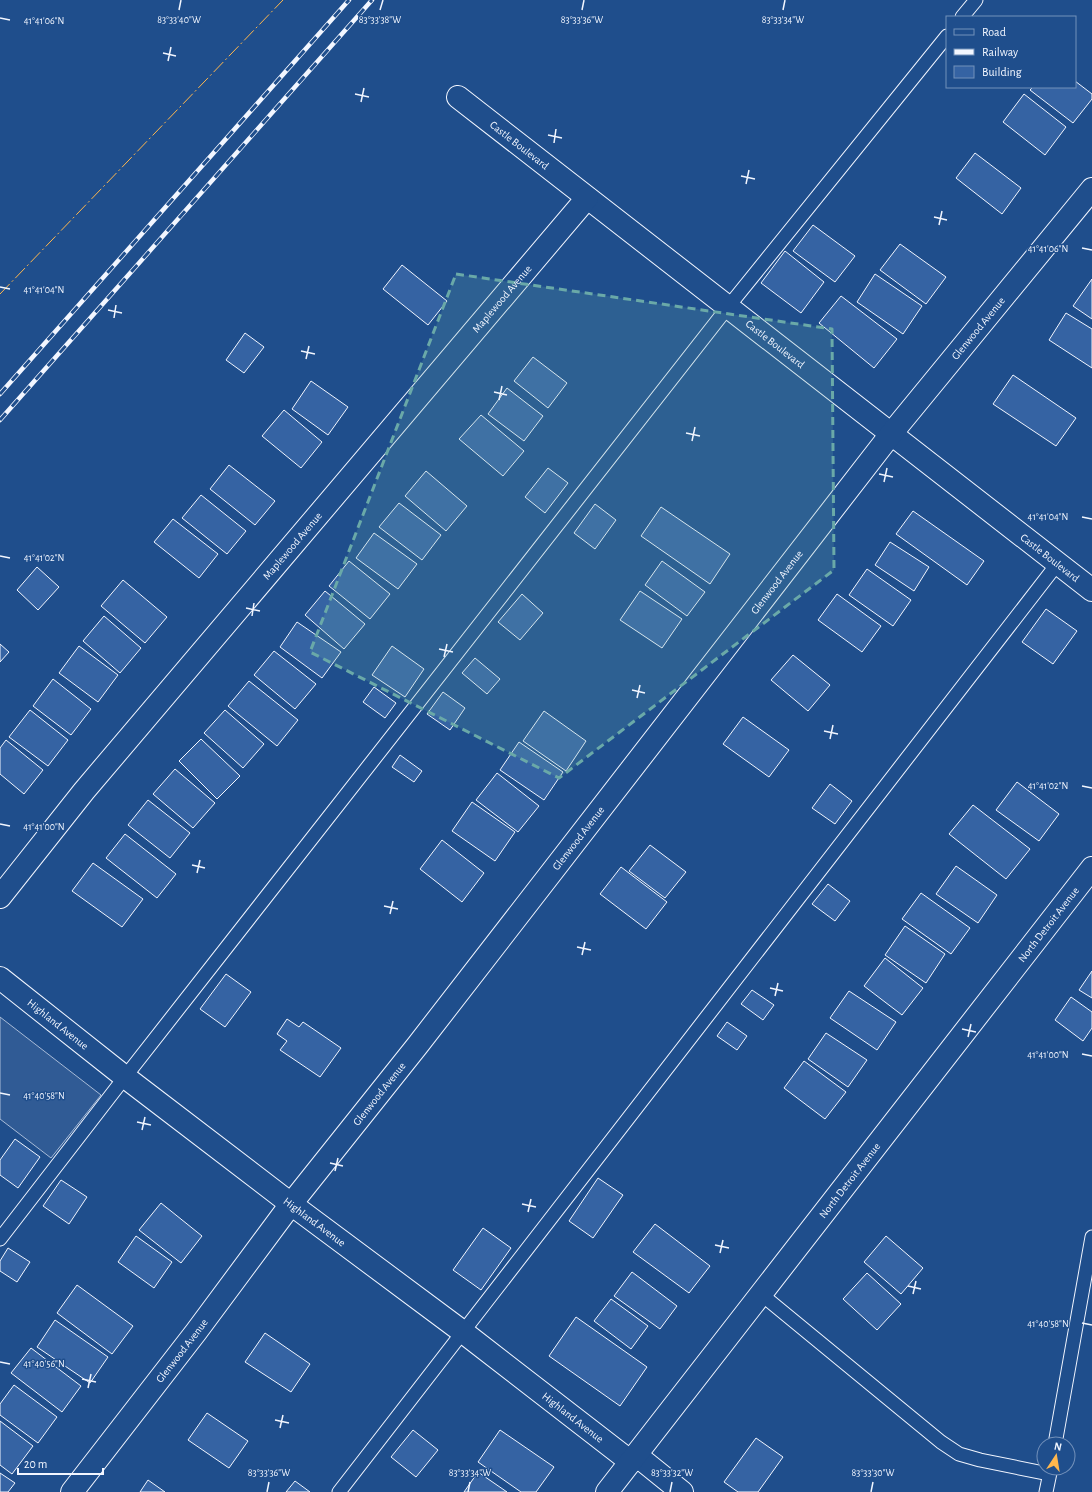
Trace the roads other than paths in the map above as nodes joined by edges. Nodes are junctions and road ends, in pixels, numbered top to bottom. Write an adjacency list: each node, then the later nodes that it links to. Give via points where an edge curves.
1 (976, 0): 2 (lane)
2 (963, 16)
3 (946, 37): 7 (lane)
4 (458, 97): 6 (street, Castle Boulevard)
5 (1092, 189): 8 (street, Glenwood Avenue)
6 (587, 198): 7 (street, Castle Boulevard); 12 (street, Maplewood Avenue, via 84,791)
7 (728, 307): 8 (street, Castle Boulevard); 14 (lane)
8 (891, 434): 9 (street, Castle Boulevard); 15 (street, Glenwood Avenue, via 417,1046)
9 (1058, 563): 10 (street, Castle Boulevard); 19 (lane)
10 (1092, 590)
11 (1092, 868): 18 (street, North Detroit Avenue)
12 (0, 897)
13 (0, 978): 14 (street, Highland Avenue)
14 (125, 1077): 15 (street, Highland Avenue); 17 (lane)
15 (291, 1204): 19 (street, Highland Avenue); 24 (street, Glenwood Avenue)
16 (1092, 1237): 20 (lane)
17 (0, 1239)
18 (761, 1294): 21 (street, North Detroit Avenue); 22 (lane, via 959,1454)
19 (463, 1332): 21 (street, Highland Avenue); 25 (lane)
20 (1056, 1436)
21 (633, 1459): 26 (street, North Detroit Avenue); 27 (street, Highland Avenue)
22 (1036, 1469)
23 (1049, 1476): 28 (lane)
24 (72, 1492)
25 (339, 1492)
26 (607, 1492)
27 (682, 1492)
28 (1046, 1492)

